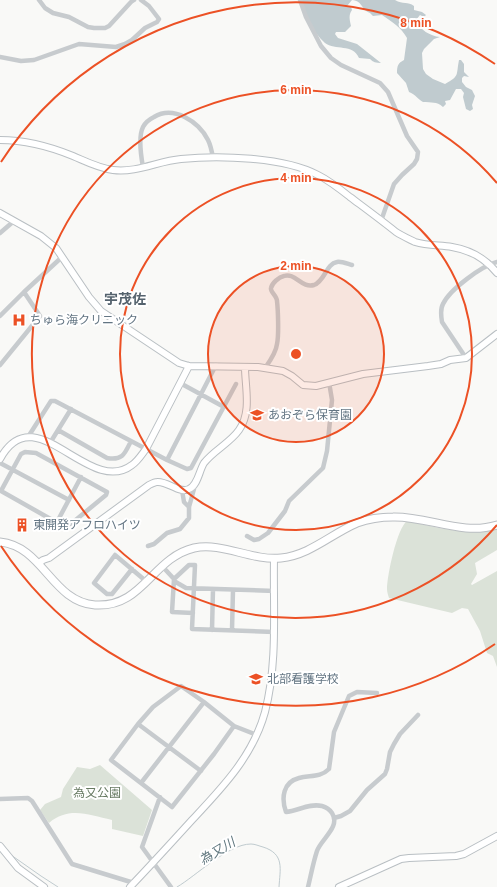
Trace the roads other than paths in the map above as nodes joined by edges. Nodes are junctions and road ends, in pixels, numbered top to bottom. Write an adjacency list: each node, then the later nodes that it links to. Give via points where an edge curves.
1 (39, 0): 2 (street, via 53,13 94,28 105,28)
2 (134, 0)
3 (141, 0): 5 (street, via 159,19 125,44 116,47 79,44 34,60 21,61)
4 (300, 0): 11 (street, via 321,46 328,54 341,65 380,83 388,92 404,131 418,152 414,164 394,184)
5 (0, 57)
6 (0, 140): 8 (street, via 57,150 104,169 133,170)
7 (213, 158): 8 (street, via 181,159); 8 (street, via 209,141 199,127 182,116 168,113 149,120 142,129); 11 (street, via 262,160 309,170 329,181)
8 (143, 167)
9 (0, 213): 10 (street)
10 (14, 221): 12 (street); 13 (street, via 49,241)
11 (381, 221): 15 (street, via 415,242 462,250)
12 (0, 233)
13 (62, 257): 18 (street); 24 (street, via 101,311 179,363)
14 (497, 262): 15 (street)
15 (489, 264): 17 (street); 21 (street, via 448,297 440,316)
16 (352, 265): 26 (street, via 338,261 320,282 314,285 304,284 290,275 275,281 271,291 277,300 278,344)
17 (497, 273)
18 (24, 292): 19 (street); 22 (street, via 40,316)
19 (0, 316)
20 (497, 334): 21 (street)
21 (466, 358): 27 (street, via 441,364 363,374)
22 (0, 365)
23 (216, 365): 24 (street); 25 (street); 30 (street)
24 (189, 366): 28 (street)
25 (245, 367): 26 (street); 43 (street, via 247,407 244,420 239,430 209,456)
26 (265, 368): 27 (street, via 283,371 303,385 316,386)
27 (329, 382): 50 (street, via 332,400 323,468 289,501 285,511 268,533 254,540)
28 (180, 383): 30 (street); 37 (street)
29 (236, 384): 31 (street)
30 (201, 394): 31 (street); 39 (street)
31 (224, 407): 39 (street, via 191,468 187,469)
32 (71, 409): 33 (street); 34 (street, via 55,400 51,401); 35 (street)
33 (58, 430): 35 (street, via 113,459 119,459 124,455); 36 (street)
34 (28, 437): 36 (street); 38 (street, via 8,447)
35 (131, 441): 37 (street)
36 (50, 443): 37 (street, via 96,469 109,472 118,472 132,465)
37 (146, 449): 39 (street)
38 (0, 459)
39 (167, 460)
40 (0, 463): 41 (street)
41 (13, 470): 42 (street, via 21,454 36,452); 45 (street); 46 (street)
42 (81, 477): 46 (street); 48 (street, via 107,492 106,496 72,523 66,526)
43 (193, 485): 44 (street, via 190,489); 47 (street)
44 (182, 490): 47 (street, via 184,502); 54 (street, via 165,483 149,485)
45 (1, 491): 48 (street)
46 (69, 500): 48 (street)
47 (189, 507): 52 (street, via 189,518 180,529)
48 (57, 522)
49 (497, 525): 53 (main road, via 466,529 407,517 379,518 357,523 297,554)
50 (247, 536)
51 (0, 542): 54 (main road, via 24,550)
52 (148, 546)
53 (274, 558): 55 (main road, via 201,547 184,551); 62 (street)
54 (39, 563): 58 (main road, via 67,594 87,604 105,605 121,601)
55 (162, 566): 57 (street); 58 (main road)
56 (132, 569): 56 (street, via 115,555 94,583 107,594 112,594); 58 (street)
57 (174, 580): 59 (street, via 186,588); 59 (street, via 189,565 195,565); 63 (street, via 172,612)
58 (147, 582)
59 (194, 588): 60 (street); 63 (street)
60 (213, 589): 61 (street); 64 (street)
61 (233, 590): 62 (street); 65 (street)
62 (275, 591): 66 (street)
63 (193, 613): 64 (street, via 192,629)
64 (212, 630): 65 (street)
65 (232, 630): 66 (street)
66 (274, 632): 72 (street, via 273,666 265,713)
67 (377, 693): 78 (street, via 357,692 349,696 334,732 329,770 319,776 299,778 284,790 282,798 286,812 309,806 321,806 327,808)
68 (204, 702): 70 (street, via 181,686 153,707); 71 (street); 73 (street)
69 (418, 715): 78 (street, via 394,744 385,774 367,790 350,811)
70 (138, 724): 73 (street); 75 (street, via 111,760)
71 (234, 726): 72 (street); 74 (street)
72 (257, 735): 81 (street, via 247,754 225,784)
73 (169, 747): 74 (street); 75 (street)
74 (201, 771): 76 (street, via 172,807)
75 (142, 783): 76 (street)
76 (160, 797): 81 (street, via 142,847)
77 (0, 799): 82 (street, via 28,798 72,864)
78 (334, 818): 85 (street, via 333,827 318,850)
79 (497, 836): 86 (street, via 460,855 401,859)
80 (0, 846): 83 (street, via 18,868)
81 (152, 863): 82 (street); 84 (street)
82 (132, 885)
83 (44, 887)
84 (171, 887)
85 (308, 887)
86 (339, 887)

